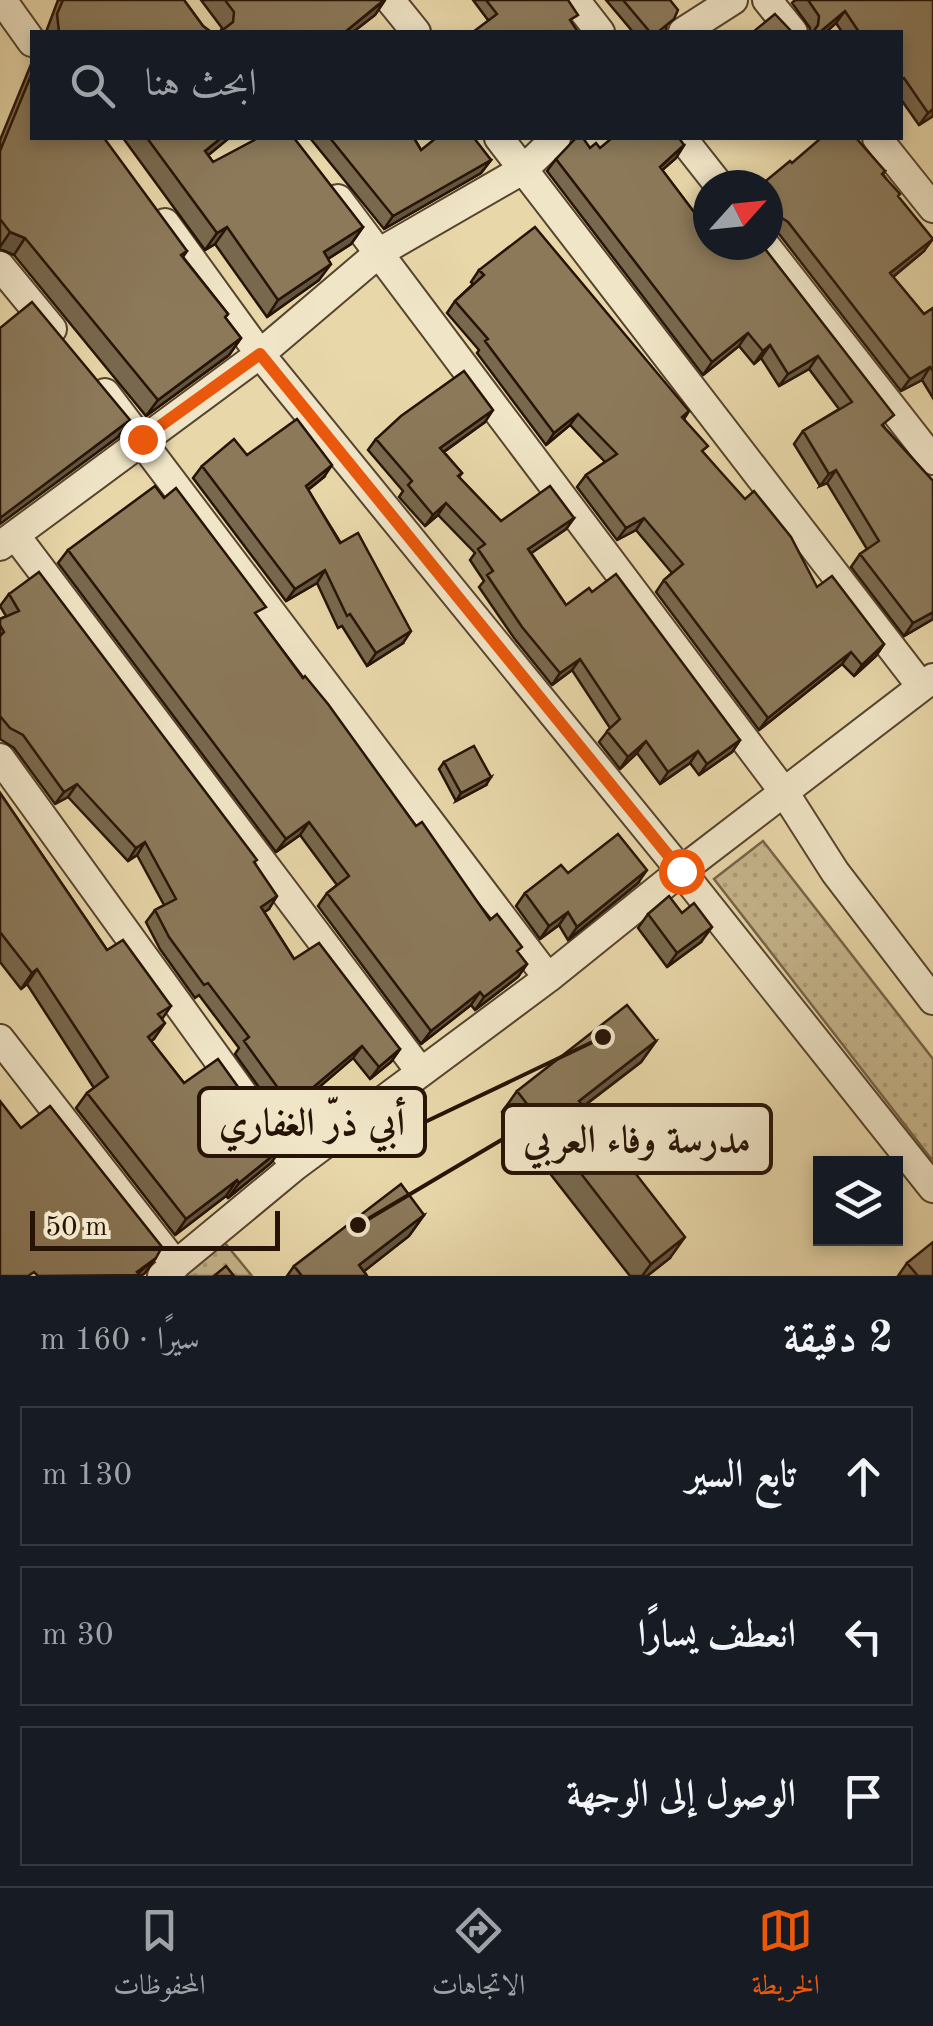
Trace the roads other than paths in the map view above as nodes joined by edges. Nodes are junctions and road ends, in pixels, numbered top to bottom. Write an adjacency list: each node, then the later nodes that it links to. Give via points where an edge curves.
1 (2, 0): 10 (street)
2 (390, 0): 6 (street)
3 (575, 0): 7 (street)
4 (733, 0): 8 (street)
5 (767, 0): 9 (street)
6 (414, 30)
7 (598, 30)
8 (685, 30)
9 (791, 30)
10 (30, 39)
11 (501, 140): 15 (street)
12 (554, 140): 15 (street)
13 (684, 140): 16 (street)
14 (879, 140): 19 (street)
15 (524, 169): 20 (street); 27 (street)
16 (707, 170)
17 (323, 180): 20 (street)
18 (148, 199): 23 (street)
19 (933, 208)
20 (380, 252): 23 (street); 29 (street)
21 (778, 260): 25 (street)
22 (0, 266): 24 (street)
23 (260, 354): 24 (street); 30 (street)
24 (142, 439): 26 (street); 31 (street)
25 (933, 460)
26 (8, 541): 34 (street)
27 (927, 682): 29 (street)
28 (0, 758): 35 (street)
29 (784, 792): 30 (street); 32 (street, via 835,872)
30 (681, 871): 31 (street); 36 (street)
31 (548, 978): 34 (street)
32 (933, 1000)
33 (0, 1039): 37 (street)
34 (420, 1072): 35 (street)
35 (295, 1166): 37 (street)
36 (933, 1188)
37 (169, 1270)

